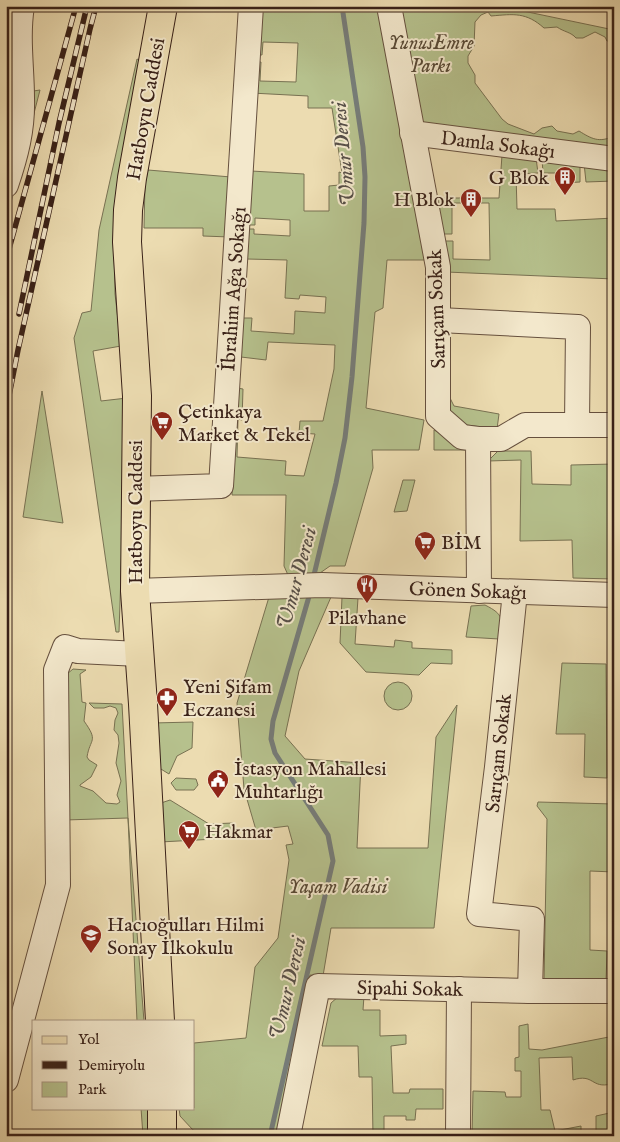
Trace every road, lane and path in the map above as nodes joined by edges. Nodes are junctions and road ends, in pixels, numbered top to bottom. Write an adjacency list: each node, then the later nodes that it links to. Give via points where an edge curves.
1 (22, 6): 7 (street, via 21,130)
2 (163, 6): 12 (main road, Hatboyu Caddesi, via 128,210 136,396)
3 (251, 6): 12 (street, İbrahim Ağa Sokağı, via 221,486)
4 (389, 6): 5 (street, Sarıçam Sokak)
5 (412, 133): 6 (street, Damla Sokağı); 8 (street, Sarıçam Sokak, via 438,267)
6 (614, 159)
7 (6, 185)
8 (439, 320): 9 (street, via 578,327); 11 (street, Sarıçam Sokak, via 438,416 462,437)
9 (577, 425): 10 (street, Sarıçam Sokak); 11 (street, Sarıçam Sokak, via 525,425 501,439)
10 (614, 425)
11 (478, 438): 14 (street)
12 (135, 489): 13 (main road, Hatboyu Caddesi)
13 (135, 591): 14 (street, Gönen Sokağı, via 313,585); 17 (main road, Hatboyu Caddesi)
14 (479, 591): 15 (street, Gönen Sokağı)
15 (515, 592): 16 (street, Gönen Sokağı); 19 (street, Sarıçam Sokak, via 498,767 479,914 532,919)
16 (614, 595)
17 (139, 654): 21 (main road, Hatboyu Caddesi); 22 (street, via 78,651 65,647 56,670 58,886)
18 (459, 989): 19 (street, Sipahi Sokak); 25 (street, Sipahi Sokak, via 318,986); 26 (street)
19 (530, 990): 20 (street, Sipahi Sokak)
20 (614, 991)
21 (160, 1020)
22 (6, 1080)
23 (162, 1110): 24 (main road)
24 (162, 1136)
25 (288, 1136)
26 (458, 1136)

